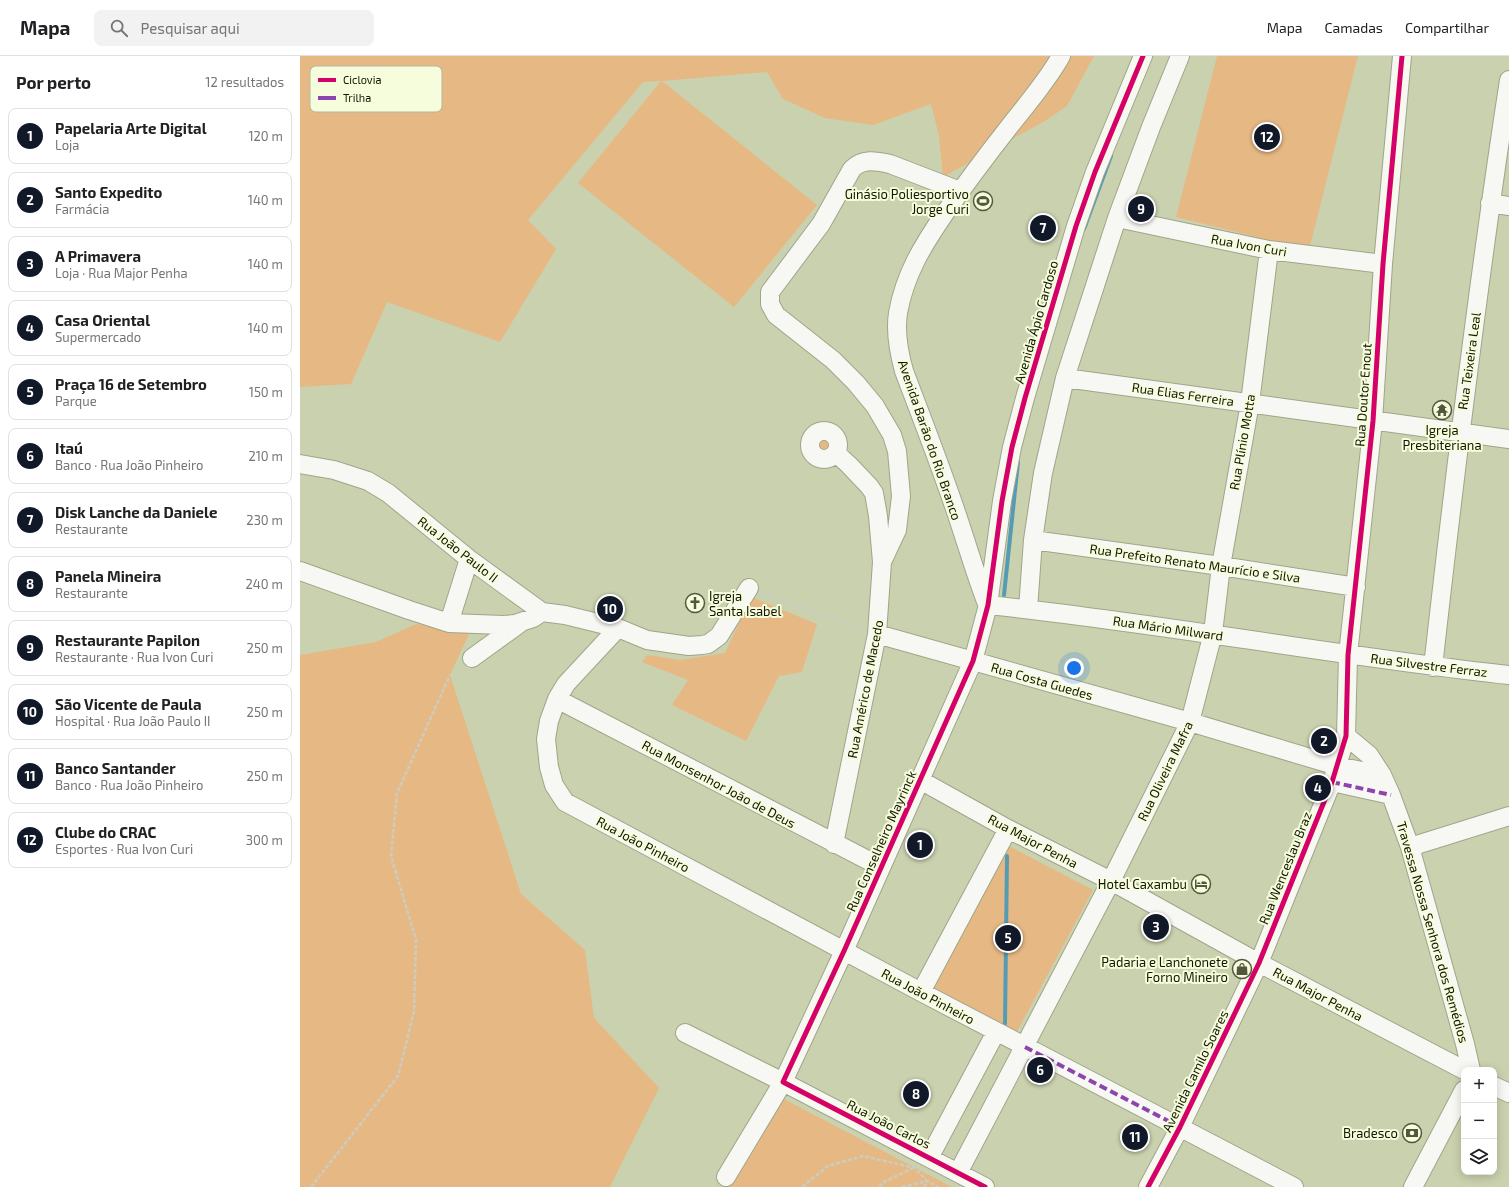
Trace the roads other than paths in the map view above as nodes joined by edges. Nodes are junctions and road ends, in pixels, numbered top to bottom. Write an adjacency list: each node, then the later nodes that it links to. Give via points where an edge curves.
1 (1061, 56): 6 (street, Avenida Barão do Rio Branco)
2 (1143, 56): 26 (street, Avenida Ápio Cardoso, via 1095,172 1076,226 1024,398 1002,501)
3 (1180, 56): 9 (street)
4 (1402, 56): 11 (street, Rua Doutor Enout)
5 (1509, 80): 7 (street, Rua Teixeira Leal)
6 (960, 191): 21 (street, via 890,164 879,161 858,163 852,169 821,224 770,292 770,304 776,315 833,360 856,383 875,406 892,435 897,451 902,496 897,530); 26 (street, Avenida Barão do Rio Branco, via 923,245 909,274 898,315 898,339 904,370)
7 (1490, 203): 8 (street); 15 (street, Rua Teixeira Leal)
8 (1509, 206)
9 (1117, 218): 10 (street, Rua Ivon Curi); 12 (street)
10 (1269, 250): 11 (street, Rua Ivon Curi); 13 (street, Rua Plínio Motta)
11 (1383, 264): 14 (street, Rua Doutor Enout)
12 (1064, 378): 13 (street, Rua Elias Ferreira); 19 (street, via 1043,473)
13 (1250, 403): 14 (street, Rua Elias Ferreira); 22 (street, Rua Plínio Motta)
14 (1373, 421): 15 (street, Rua Elias Ferreira); 24 (street, Rua Doutor Enout)
15 (1460, 432): 16 (street, Rua Elias Ferreira); 37 (street, Rua Teixeira Leal)
16 (1509, 440)
17 (836, 453): 21 (street, Rua Américo de Macedo, via 874,493)
18 (300, 464): 20 (street, Rua João Paulo II, via 334,470 368,481 388,493)
19 (1033, 540): 22 (street, Rua Prefeito Renato Maurício e Silva); 27 (street)
20 (470, 559): 28 (street, Rua João Paulo II); 30 (street)
21 (882, 562): 32 (street, Rua Américo de Macedo)
22 (1221, 566): 24 (street, Rua Prefeito Renato Maurício e Silva); 33 (street, Rua Plínio Motta)
23 (300, 571): 30 (street)
24 (1356, 587): 34 (street, Rua Doutor Enout)
25 (749, 588): 31 (street, Rua João Paulo II, via 719,636 708,644 669,644 647,640)
26 (988, 605): 27 (street, Rua Mário Milward); 36 (street, Rua Conselheiro Mayrinck)
27 (1028, 609): 33 (street, Rua Mário Milward)
28 (542, 612): 29 (street); 31 (street, Rua João Paulo II)
29 (523, 622): 30 (street, via 503,625); 35 (street)
30 (449, 623)
31 (618, 628): 39 (street, via 566,684)
32 (877, 634): 36 (street, Rua Costa Guedes); 48 (street, Rua Américo de Macedo)
33 (1213, 634): 34 (street, Rua Mário Milward); 40 (street, Rua Oliveira Mafra)
34 (1348, 655): 37 (street, Rua Silvestre Ferraz); 41 (street, Rua Doutor Enout)
35 (472, 658)
36 (973, 662): 40 (street, Rua Costa Guedes); 44 (street, Rua Conselheiro Mayrinck)
37 (1433, 667): 38 (street, Rua Silvestre Ferraz)
38 (1509, 675)
39 (558, 699): 48 (street, Rua Monsenhor João de Deus); 52 (street, Rua João Pinheiro, via 549,721 546,739 551,777 565,802)
40 (1190, 722): 42 (street, Rua Costa Guedes); 51 (street, Rua Oliveira Mafra)
41 (1346, 736): 42 (street, Rua Wenceslau Braz); 43 (street, Travessa Nossa Senhora dos Remédios, via 1369,755)
42 (1335, 774): 43 (street); 45 (street); 53 (street, Rua Wenceslau Braz)
43 (1382, 775): 45 (street, Travessa Nossa Senhora dos Remédios)
44 (920, 780): 47 (street, Rua Major Penha); 50 (street, Rua Conselheiro Mayrinck)
45 (1392, 795): 49 (street, Travessa Nossa Senhora dos Remédios)
46 (1509, 816): 49 (street)
47 (1008, 829): 51 (street, Rua Major Penha); 54 (street)
48 (834, 844): 50 (street, Rua Monsenhor João de Deus)
49 (1410, 847): 58 (street, Travessa Nossa Senhora dos Remédios)
50 (881, 867): 52 (street, Rua Conselheiro Mayrinck)
51 (1110, 881): 53 (street, Rua Major Penha); 57 (street, Rua Oliveira Mafra)
52 (844, 951): 54 (street, Rua João Pinheiro); 60 (street, Rua Conselheiro Mayrinck)
53 (1259, 964): 59 (street, Rua Major Penha); 64 (street, Avenida Camilo Soares)
54 (921, 992): 55 (street, Rua João Pinheiro)
55 (996, 1032): 57 (street, Rua João Pinheiro); 65 (street)
56 (685, 1033): 60 (street, Rua João Carlos)
57 (1024, 1047): 64 (street, Rua João Pinheiro); 66 (street, Rua Oliveira Mafra)
58 (1470, 1067)
59 (1461, 1068)
60 (783, 1082): 65 (street, Rua João Carlos); 67 (street, Rua Conselheiro Mayrinck)
61 (1497, 1087): 62 (street)
62 (1509, 1093)
63 (1461, 1096): 71 (street)
64 (1180, 1127): 69 (street, Avenida Camilo Soares); 70 (street, Rua João Pinheiro)
65 (929, 1158): 66 (street, Rua João Carlos)
66 (958, 1173): 68 (street, Rua João Carlos)
67 (726, 1176)
68 (985, 1187)
69 (1148, 1187)
70 (1294, 1187)
71 (1413, 1187)

